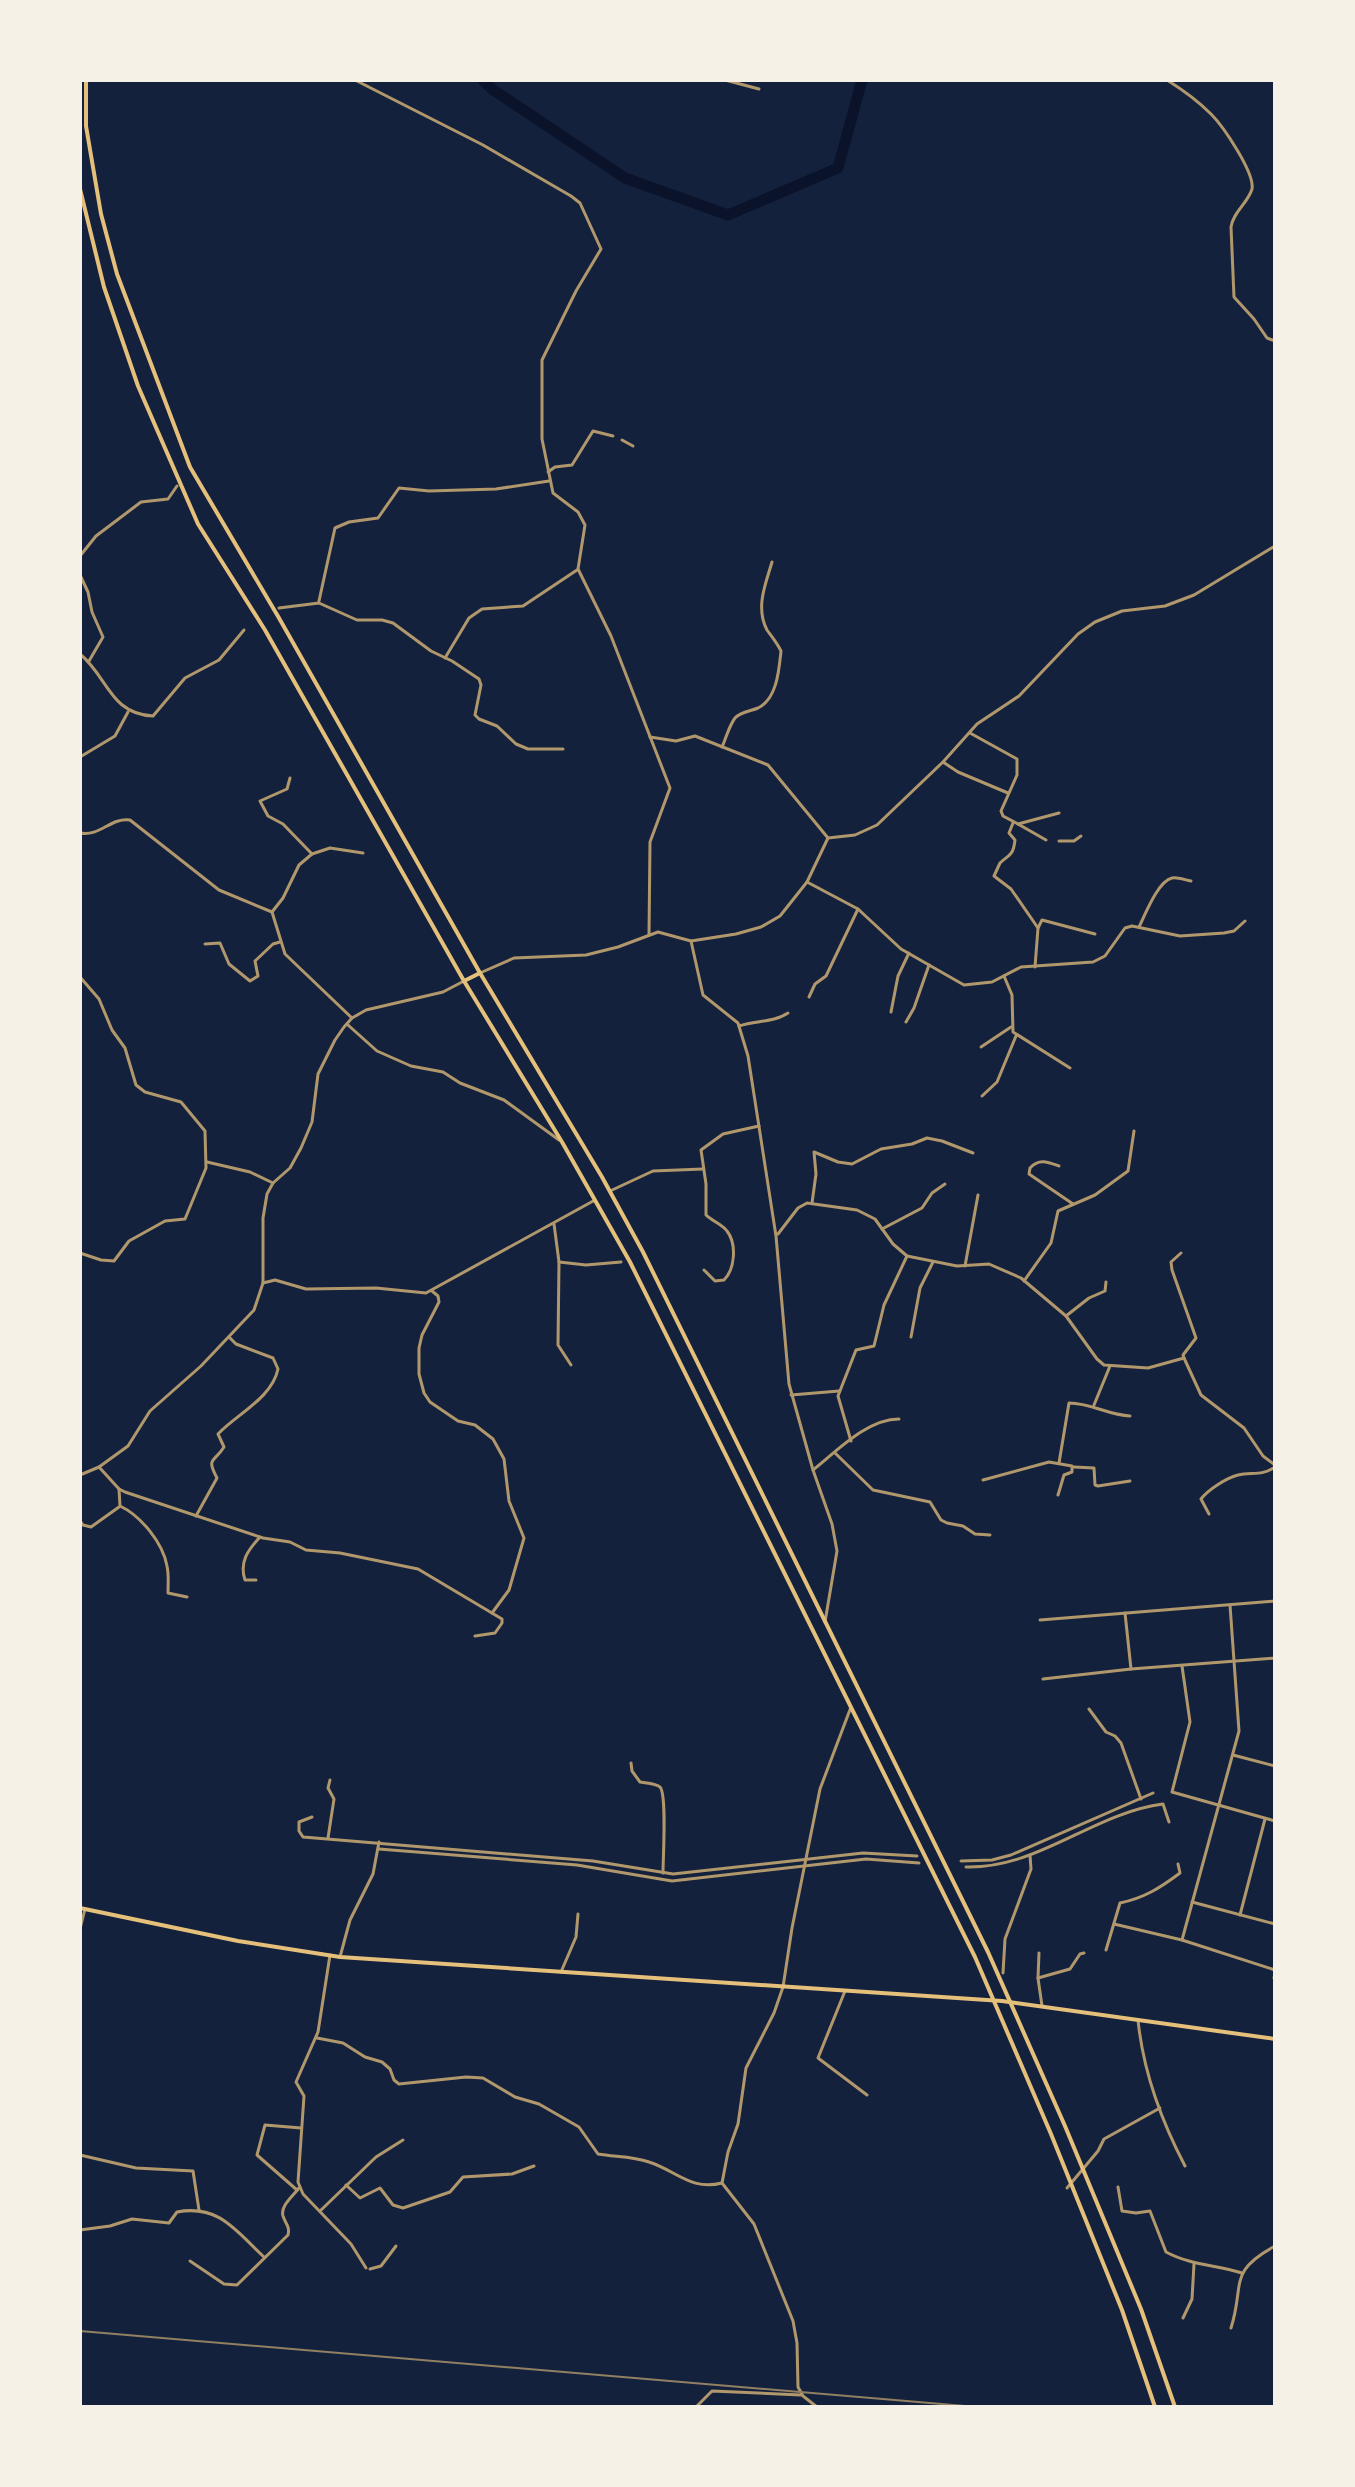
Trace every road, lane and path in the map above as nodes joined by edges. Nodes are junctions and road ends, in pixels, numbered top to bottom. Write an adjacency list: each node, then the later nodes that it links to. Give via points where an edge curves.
1 (86, 80): 58 (main road, via 86,126 117,274 190,467)
2 (355, 80): 11 (street, via 577,199 600,243 600,255 542,360 542,439)
3 (725, 80): 5 (street)
4 (1167, 80): 7 (street, via 1213,116 1251,177 1251,191 1231,227 1234,297)
5 (759, 89)
6 (80, 189): 61 (main road, via 104,287 138,386 198,524 265,630)
7 (1275, 341)
8 (613, 436): 11 (street, via 593,431 572,465)
9 (622, 440): 10 (street)
10 (633, 446)
11 (548, 472): 12 (street)
12 (549, 481): 17 (street, via 556,497 578,512 585,525); 19 (street, via 496,489 399,488 378,518 335,528)
13 (177, 486): 15 (street, via 168,499 141,502 96,536)
14 (1275, 546): 26 (street, via 1194,595 1095,622 1019,696)
15 (80, 556)
16 (772, 562): 28 (street, via 762,608 781,651 775,683 763,706 734,719)
17 (578, 569): 23 (street, via 523,606 482,609 469,618); 27 (street, via 611,636)
18 (80, 575): 24 (street, via 103,637)
19 (319, 603): 20 (street); 23 (street, via 357,620 387,621)
20 (279, 608)
21 (244, 630): 25 (street, via 219,660 185,678 156,714)
22 (80, 654): 24 (street)
23 (445, 658): 29 (street, via 481,682 475,715 479,719 528,749)
24 (89, 661): 25 (street)
25 (128, 712): 30 (street, via 115,736)
26 (970, 733): 31 (street); 33 (street, via 1017,759 1017,775)
27 (649, 737): 28 (street, via 676,741 692,735); 51 (street, via 670,788 650,842)
28 (722, 747): 38 (street, via 768,765)
29 (563, 749)
30 (80, 757)
31 (943, 762): 33 (street); 38 (street, via 877,825 855,835)
32 (290, 778): 42 (street, via 287,789 260,801 268,816)
33 (1008, 793): 35 (street, via 1001,814)
34 (1059, 813): 35 (street)
35 (1016, 824): 39 (street); 49 (street, via 1009,833 1015,840 1009,859 1000,863 994,876 1019,899)
36 (80, 833): 46 (street, via 130,820 219,890)
37 (1081, 836): 40 (street)
38 (828, 838): 44 (street)
39 (1046, 840)
40 (1059, 841)
41 (363, 853): 42 (street, via 330,848)
42 (312, 854): 46 (street, via 299,865)
43 (1191, 881): 48 (street, via 1166,881)
44 (807, 882): 45 (street); 52 (street, via 780,916 761,927)
45 (858, 909): 55 (street); 62 (street, via 826,976)
46 (272, 912): 53 (street)
47 (1245, 921): 48 (street, via 1234,931 1180,936)
48 (1139, 927): 57 (street, via 1125,928 1105,956 1093,962)
49 (1038, 928): 50 (street, via 1047,920); 57 (street)
50 (1095, 934)
51 (649, 935): 52 (street, via 658,932); 58 (street, via 586,955 514,958)
52 (691, 941): 68 (street, via 703,995)
53 (280, 942): 54 (street, via 255,961 258,976 250,981 229,964 220,943); 65 (street, via 292,963)
54 (205, 944)
55 (909, 953): 56 (street); 63 (street)
56 (929, 965): 59 (street, via 964,985); 66 (street)
57 (1035, 967): 59 (street)
58 (480, 973): 61 (main road); 83 (main road)
59 (1004, 976): 69 (street, via 1012,995)
60 (80, 977): 78 (street, via 99,999 125,1048 136,1085 181,1102 203,1127)
61 (464, 981): 65 (street); 76 (main road)
62 (809, 997)
63 (891, 1012)
64 (788, 1013): 68 (street)
65 (352, 1018): 67 (street)
66 (906, 1022)
67 (347, 1024): 76 (street, via 377,1051 443,1072 504,1100); 81 (street, via 318,1074 312,1122 301,1148)
68 (739, 1026): 74 (street)
69 (1011, 1027): 70 (street); 71 (street)
70 (1016, 1036): 72 (street); 73 (street, via 997,1082)
71 (981, 1047)
72 (1070, 1068)
73 (982, 1096)
74 (759, 1126): 80 (street, via 727,1133 704,1146); 90 (street)
75 (1134, 1131): 87 (street, via 1128,1171)
76 (562, 1142): 85 (main road)
77 (973, 1153): 86 (street, via 927,1138 881,1149 852,1164 814,1152)
78 (207, 1162): 81 (street); 91 (street, via 185,1219 165,1221 129,1241 114,1261)
79 (1059, 1166): 87 (street, via 1038,1162 1029,1174)
80 (703, 1169): 83 (street, via 653,1171); 98 (street, via 706,1215 727,1231 733,1251 724,1280 715,1281)
81 (273, 1183): 101 (street, via 263,1218)
82 (945, 1184): 89 (street, via 922,1208)
83 (610, 1191): 139 (main road)
84 (978, 1195): 97 (street)
85 (595, 1200): 88 (street); 146 (main road)
86 (812, 1203): 89 (street, via 857,1210); 90 (street, via 798,1208)
87 (1073, 1204): 99 (street, via 1058,1211 1051,1243)
88 (554, 1224): 94 (street); 102 (street)
89 (882, 1229): 93 (street)
90 (776, 1236): 110 (street)
91 (80, 1253)
92 (1181, 1253): 106 (street, via 1171,1262 1172,1270 1196,1338)
93 (907, 1256): 96 (street); 109 (street, via 884,1305 876,1342 856,1350)
94 (559, 1262): 95 (street); 107 (street, via 558,1345)
95 (621, 1262)
96 (933, 1262): 97 (street); 105 (street, via 920,1288)
97 (965, 1266): 99 (street, via 989,1264)
98 (704, 1270)
99 (1024, 1281): 103 (street)
100 (1106, 1282): 103 (street, via 1104,1292)
101 (263, 1283): 102 (street); 104 (street, via 254,1310)
102 (432, 1291): 136 (street, via 439,1302 419,1348 424,1393 458,1421 475,1425 493,1439 504,1459 509,1501 524,1538 509,1590)
103 (1066, 1316): 108 (street, via 1097,1359)
104 (229, 1337): 118 (street, via 150,1411 128,1446); 128 (street, via 273,1358 278,1369 262,1396 218,1434 224,1447 212,1460 217,1478)
105 (911, 1337)
106 (1184, 1358): 108 (street, via 1148,1368); 117 (street, via 1201,1395 1244,1428)
107 (571, 1365)
108 (1110, 1366): 111 (street)
109 (839, 1391): 110 (street); 114 (street)
110 (791, 1395): 120 (street)
111 (1094, 1405): 112 (street); 116 (street, via 1069,1403)
112 (1130, 1416)
113 (899, 1419): 114 (street, via 879,1422)
114 (851, 1441): 115 (street)
115 (835, 1453): 120 (street); 130 (street, via 873,1490 930,1502 941,1520)
116 (1059, 1463): 119 (street); 122 (street)
117 (1275, 1466): 127 (street, via 1263,1474 1236,1476 1205,1494 1201,1499)
118 (99, 1467): 121 (street); 124 (street)
119 (1074, 1467): 123 (street, via 1094,1468 1098,1486); 125 (street, via 1064,1475)
120 (813, 1470): 139 (street, via 837,1551)
121 (80, 1475)
122 (983, 1480)
123 (1130, 1481)
124 (119, 1489): 126 (street); 128 (street)
125 (1058, 1495)
126 (120, 1506): 129 (street, via 91,1527); 133 (street, via 136,1514 163,1554 168,1593)
127 (1209, 1514)
128 (196, 1516): 131 (street)
129 (80, 1521)
130 (990, 1535)
131 (260, 1537): 132 (street, via 242,1566 245,1580); 136 (street, via 311,1552 418,1569)
132 (256, 1580)
133 (187, 1597)
134 (1275, 1601): 135 (street)
135 (1230, 1605): 137 (street); 142 (street)
136 (492, 1613): 140 (street, via 502,1619 499,1629)
137 (1125, 1613): 138 (street); 144 (street)
138 (1040, 1620)
139 (825, 1622): 220 (main road, via 988,1952 1141,2309)
140 (475, 1636)
141 (1275, 1658): 142 (street)
142 (1235, 1661): 143 (street); 148 (street, via 1239,1731)
143 (1182, 1666): 144 (street); 154 (street, via 1190,1722 1172,1792)
144 (1131, 1669): 145 (street)
145 (1043, 1679)
146 (851, 1707): 165 (street, via 823,1780); 219 (main road, via 975,1957 1116,2295)
147 (1089, 1709): 153 (street, via 1121,1743)
148 (1233, 1755): 150 (street); 154 (street)
149 (631, 1763): 169 (street, via 640,1782 661,1788)
150 (1275, 1766)
151 (330, 1780): 159 (street, via 334,1799)
152 (1153, 1793): 153 (street)
153 (1141, 1799): 164 (street, via 1011,1855)
154 (1218, 1804): 156 (street); 170 (street)
155 (312, 1817): 159 (street, via 299,1822 303,1837)
156 (1265, 1819): 157 (street); 173 (street)
157 (1275, 1821)
158 (1169, 1822): 162 (street, via 1163,1804 1139,1807)
159 (328, 1838): 160 (street)
160 (379, 1846): 161 (street); 182 (street)
161 (490, 1854): 165 (street, via 672,1881); 169 (street, via 593,1861)
162 (1030, 1855): 168 (street, via 997,1867); 184 (street, via 1031,1869 1005,1939)
163 (917, 1856): 165 (street, via 872,1853)
164 (961, 1861)
165 (805, 1862): 166 (street); 169 (street); 187 (street)
166 (919, 1863)
167 (1178, 1864): 174 (street, via 1180,1873 1167,1883 1147,1896 1120,1903)
168 (966, 1867)
169 (663, 1873)
170 (1192, 1902): 173 (street); 177 (street)
171 (82, 1909): 176 (street); 181 (main road)
172 (578, 1914): 183 (street, via 576,1937)
173 (1240, 1915): 175 (street)
174 (1114, 1924): 177 (street); 178 (street)
175 (1275, 1924)
176 (80, 1929)
177 (1182, 1940): 185 (street)
178 (1106, 1950)
179 (1039, 1953): 186 (street)
180 (1084, 1953): 186 (street, via 1070,1969)
181 (330, 1955): 182 (main road); 191 (street)
182 (340, 1957): 183 (main road)
183 (561, 1972): 187 (main road)
184 (1003, 1973)
185 (1275, 1974)
186 (1038, 1978): 189 (street)
187 (783, 1987): 188 (main road); 200 (street, via 746,2068)
188 (845, 1991): 189 (main road); 193 (street, via 818,2058)
189 (1042, 2006): 190 (main road)
190 (1138, 2020): 192 (main road); 194 (street)
191 (317, 2038): 195 (street, via 296,2082 304,2096); 200 (street, via 343,2043 382,2062 399,2084 483,2078 579,2127 598,2154 646,2161 691,2184)
192 (1275, 2039)
193 (867, 2095)
194 (1160, 2108): 199 (street); 203 (street, via 1104,2139)
195 (301, 2128): 204 (street); 204 (street, via 265,2125 257,2157)
196 (403, 2140): 201 (street)
197 (80, 2155): 205 (street, via 136,2168 193,2171)
198 (534, 2166): 201 (street, via 512,2174 463,2177 450,2192 403,2208 393,2205 380,2188 360,2198)
199 (1185, 2166)
200 (722, 2183): 216 (street, via 754,2224 789,2312)
201 (346, 2185): 206 (street)
202 (1118, 2187): 212 (street, via 1122,2211 1150,2211 1163,2249)
203 (1067, 2188)
204 (298, 2189): 206 (street); 210 (street, via 282,2211 288,2235)
205 (199, 2210): 207 (street, via 177,2212 169,2223 132,2219); 210 (street, via 219,2216)
206 (320, 2211): 208 (street, via 368,2269 381,2266)
207 (80, 2230)
208 (396, 2246)
209 (1275, 2246): 213 (street)
210 (264, 2257): 211 (street, via 237,2285 224,2284)
211 (190, 2261)
212 (1194, 2264): 213 (street); 214 (street, via 1192,2299)
213 (1242, 2273): 215 (street)
214 (1183, 2318)
215 (1231, 2328)
216 (803, 2396): 217 (street, via 712,2391); 218 (street)
217 (696, 2407)
218 (817, 2407)
219 (1155, 2407)
220 (1175, 2407)

